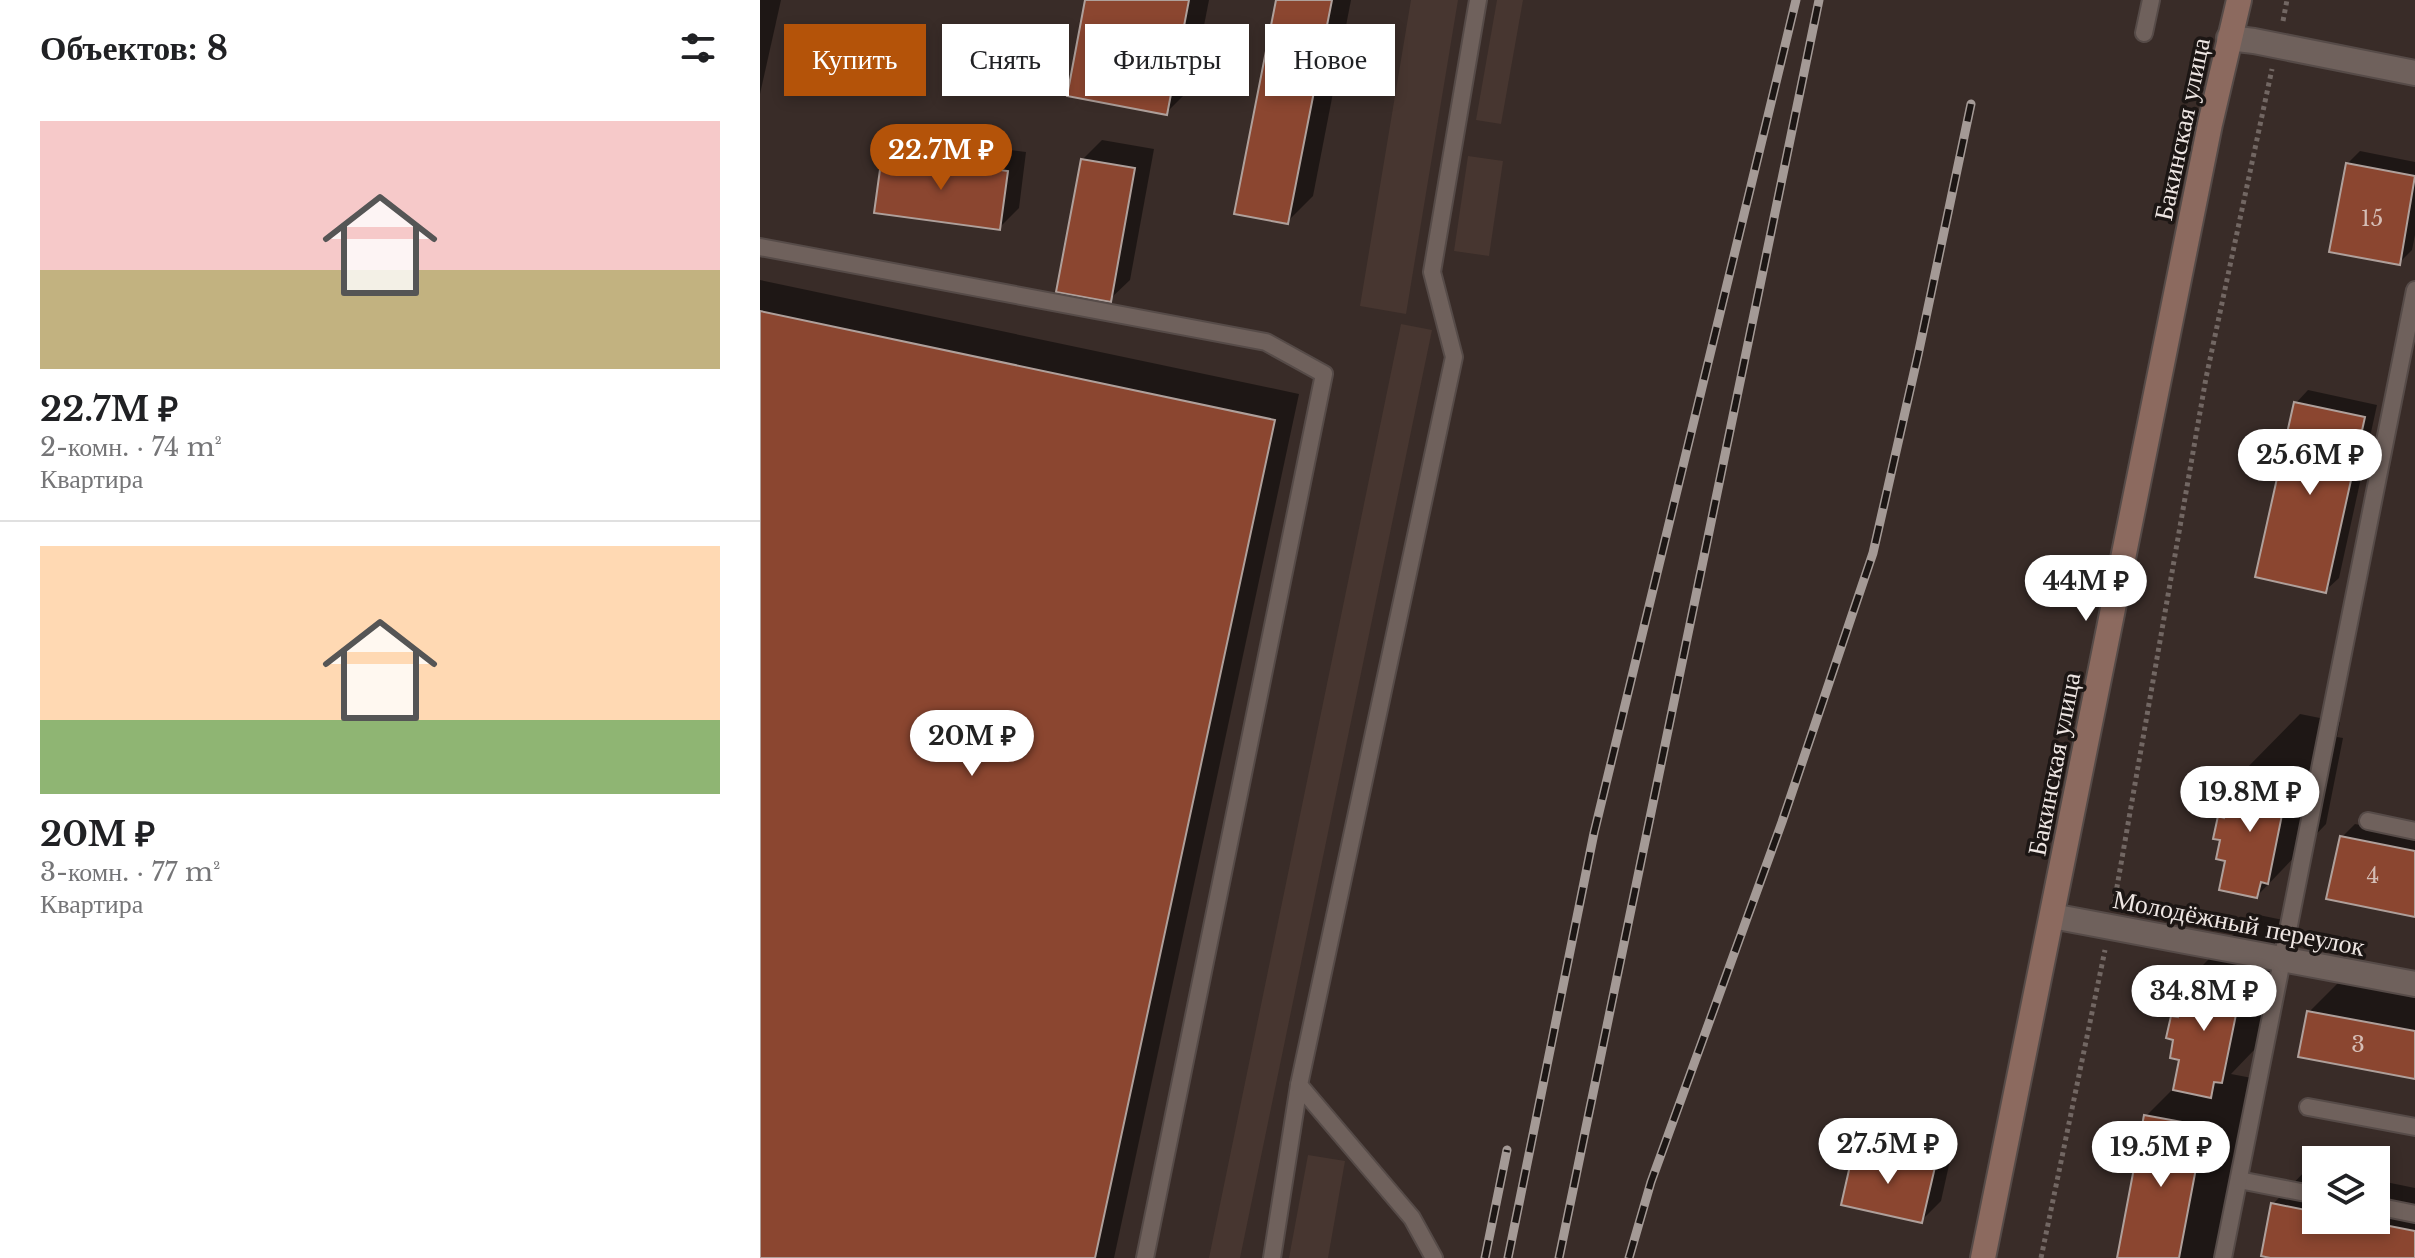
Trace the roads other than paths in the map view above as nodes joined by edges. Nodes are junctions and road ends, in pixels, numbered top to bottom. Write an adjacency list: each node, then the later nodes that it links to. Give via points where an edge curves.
1 (1478, 0): 14 (lane, via 1432,272 1454,357)
2 (2151, 0): 4 (lane)
3 (2239, 0): 5 (main road, Бакинская улица)
4 (2144, 33)
5 (2229, 38): 6 (street); 11 (main road, Бакинская улица)
6 (2415, 73)
7 (760, 247): 21 (lane, via 1266,342 1324,374)
8 (2415, 290): 12 (lane)
9 (2368, 821): 10 (lane)
10 (2415, 831)
11 (2052, 916): 12 (street, Молодёжный переулок); 24 (main road, Бакинская улица)
12 (2284, 959): 13 (street, Молодёжный переулок); 17 (lane)
13 (2415, 984)
14 (1299, 1085): 22 (lane); 23 (lane, via 1412,1218)
15 (2308, 1107): 16 (lane)
16 (2415, 1127)
17 (2239, 1180): 18 (lane); 25 (lane)
18 (2302, 1192)
19 (2390, 1209): 20 (lane)
20 (2415, 1214)
21 (1145, 1258)
22 (1272, 1258)
23 (1434, 1258)
24 (1983, 1258)
25 (2223, 1258)

